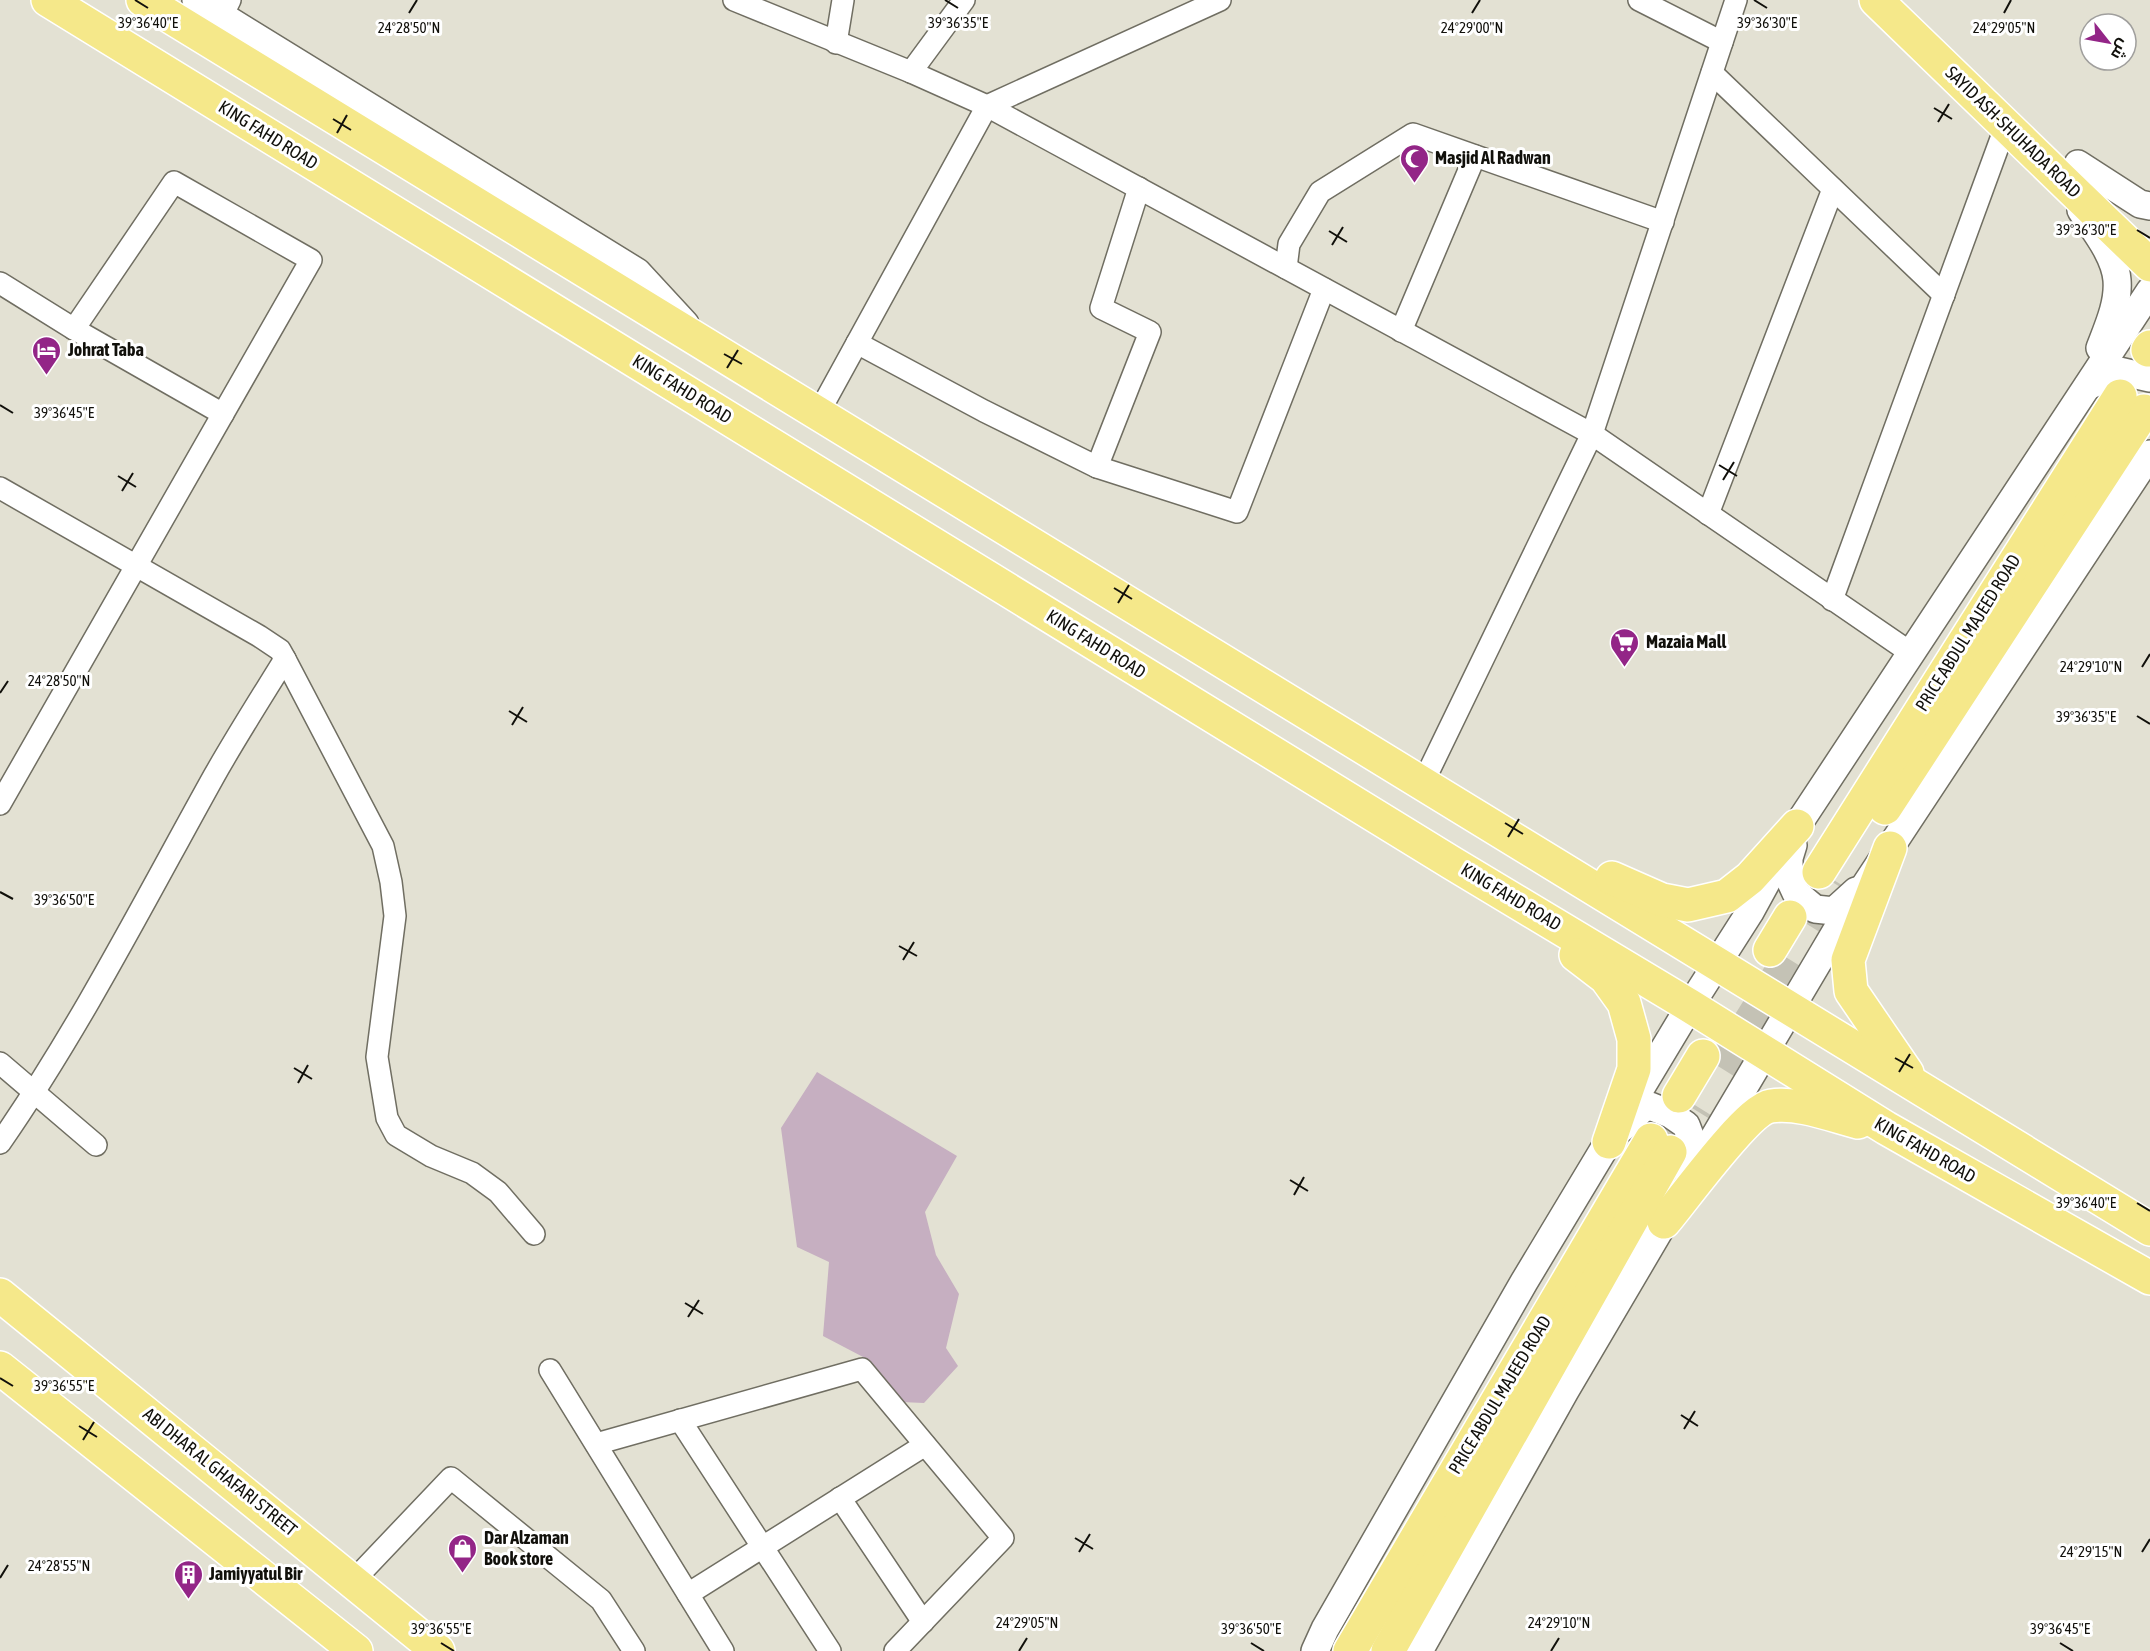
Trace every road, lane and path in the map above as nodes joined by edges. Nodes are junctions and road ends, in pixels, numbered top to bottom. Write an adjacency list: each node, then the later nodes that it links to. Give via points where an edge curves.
1 (48, 0): 55 (main road, KING FAHD ROAD)
2 (143, 0): 34 (main road)
3 (196, 0): 12 (street)
4 (734, 0): 14 (street)
5 (843, 0): 14 (street)
6 (964, 0): 15 (street)
7 (1220, 0): 17 (street)
8 (1639, 0): 13 (street)
9 (1736, 0): 13 (street)
10 (1876, 0): 18 (main road, SAYID ASH-SHUHADA ROAD)
11 (1907, 0): 20 (main road, SAYID ASH-SHUHADA ROAD)
12 (226, 8): 34 (street, via 637,272)
13 (1722, 42): 16 (street)
14 (836, 43): 15 (street)
15 (911, 72): 17 (street)
16 (1712, 73): 22 (street); 24 (street)
17 (987, 106): 21 (street); 35 (street)
18 (2006, 125): 20 (main road, SAYID ASH-SHUHADA ROAD); 31 (street)
19 (1475, 156): 24 (street); 27 (street, via 1413,134 1320,192 1288,244); 33 (street)
20 (2069, 171): 23 (street); 25 (main road, SAYID ASH-SHUHADA ROAD); 26 (main road, SAYID ASH-SHUHADA ROAD); 37 (street, via 2109,253 2117,279 2115,303)
21 (1139, 188): 27 (street); 43 (street, via 1101,308 1150,332)
22 (1833, 189): 31 (street); 45 (street)
23 (2150, 206)
24 (1663, 222): 41 (street)
25 (2150, 233)
26 (2150, 265)
27 (1286, 268): 29 (street)
28 (0, 283): 32 (street)
29 (1324, 289): 33 (street); 43 (street, via 1237,512)
30 (2150, 291): 37 (street)
31 (1944, 295): 47 (street)
32 (74, 329): 39 (street); 39 (street, via 174,182 311,260)
33 (1401, 331): 41 (street)
34 (702, 343): 40 (main road)
35 (857, 343): 40 (street); 43 (street)
36 (2149, 359): 37 (street)
37 (2087, 387): 48 (street)
38 (2132, 403): 56 (main road, PRICE ABDUL MAJEED ROAD)
39 (223, 414): 46 (street)
40 (818, 414): 50 (main road)
41 (1592, 434): 45 (street); 50 (street)
42 (2150, 454): 54 (street)
43 (1097, 467)
44 (0, 488): 46 (street)
45 (1708, 514): 47 (street)
46 (136, 566): 49 (street, via 259,636 280,650); 51 (street)
47 (1832, 600): 48 (street)
48 (1911, 653): 53 (street)
49 (285, 659): 66 (street, via 215,774 99,988); 75 (street, via 383,846 395,916 377,1057 387,1118 396,1135 431,1156 472,1173 498,1192)
50 (1423, 783): 52 (main road)
51 (0, 804)
52 (1483, 820): 53 (main road, via 1662,900 1688,904 1726,896 1750,878); 59 (main road)
53 (1797, 826): 54 (street, via 1789,858 1789,878 1796,893 1815,909 1834,910 1858,889); 59 (street)
54 (1886, 853): 61 (street); 65 (main road, via 1848,960 1851,991)
55 (1452, 862): 60 (main road, KING FAHD ROAD); 69 (main road, via 1606,978 1624,1003 1634,1039 1634,1069)
56 (1828, 877)
57 (1800, 922): 58 (main road)
58 (1779, 955)
59 (1718, 963): 60 (street); 61 (main road)
60 (1690, 1005): 62 (main road, KING FAHD ROAD); 69 (street)
61 (1791, 1008): 62 (street); 65 (main road)
62 (1764, 1052): 68 (main road, KING FAHD ROAD); 72 (street)
63 (1712, 1062): 67 (main road)
64 (0, 1063): 66 (street)
65 (1914, 1084): 74 (main road)
66 (35, 1093): 70 (street); 71 (street)
67 (1688, 1101)
68 (1886, 1128): 73 (main road, via 1794,1107 1769,1107 1744,1124); 76 (main road, KING FAHD ROAD)
69 (1609, 1142): 72 (street, via 1642,1109 1650,1106 1686,1125 1694,1146); 94 (street, via 1524,1282)
70 (0, 1143)
71 (96, 1145)
72 (1681, 1193): 73 (street)
73 (1665, 1222): 97 (street)
74 (2150, 1229)
75 (534, 1234)
76 (2150, 1278)
77 (0, 1295): 85 (main road, ABI DHAR AL GHAFARI STREET)
78 (0, 1368): 88 (main road)
79 (550, 1370): 81 (street)
80 (680, 1420): 81 (street); 82 (street, via 862,1369); 84 (street)
81 (596, 1444): 86 (street)
82 (925, 1444): 83 (street); 87 (street, via 1003,1538)
83 (840, 1498): 84 (street); 87 (street)
84 (763, 1547): 86 (street); 92 (street)
85 (354, 1581): 89 (main road, ABI DHAR AL GHAFARI STREET); 90 (street, via 451,1478 601,1600)
86 (688, 1593): 91 (street)
87 (923, 1622): 93 (street)
88 (357, 1651)
89 (438, 1651)
90 (634, 1651)
91 (723, 1651)
92 (830, 1651)
93 (895, 1651)
94 (1315, 1651)
95 (1350, 1651): 96 (main road, PRICE ABDUL MAJEED ROAD, via 1660,1146)
96 (1388, 1651)
97 (1419, 1651)

